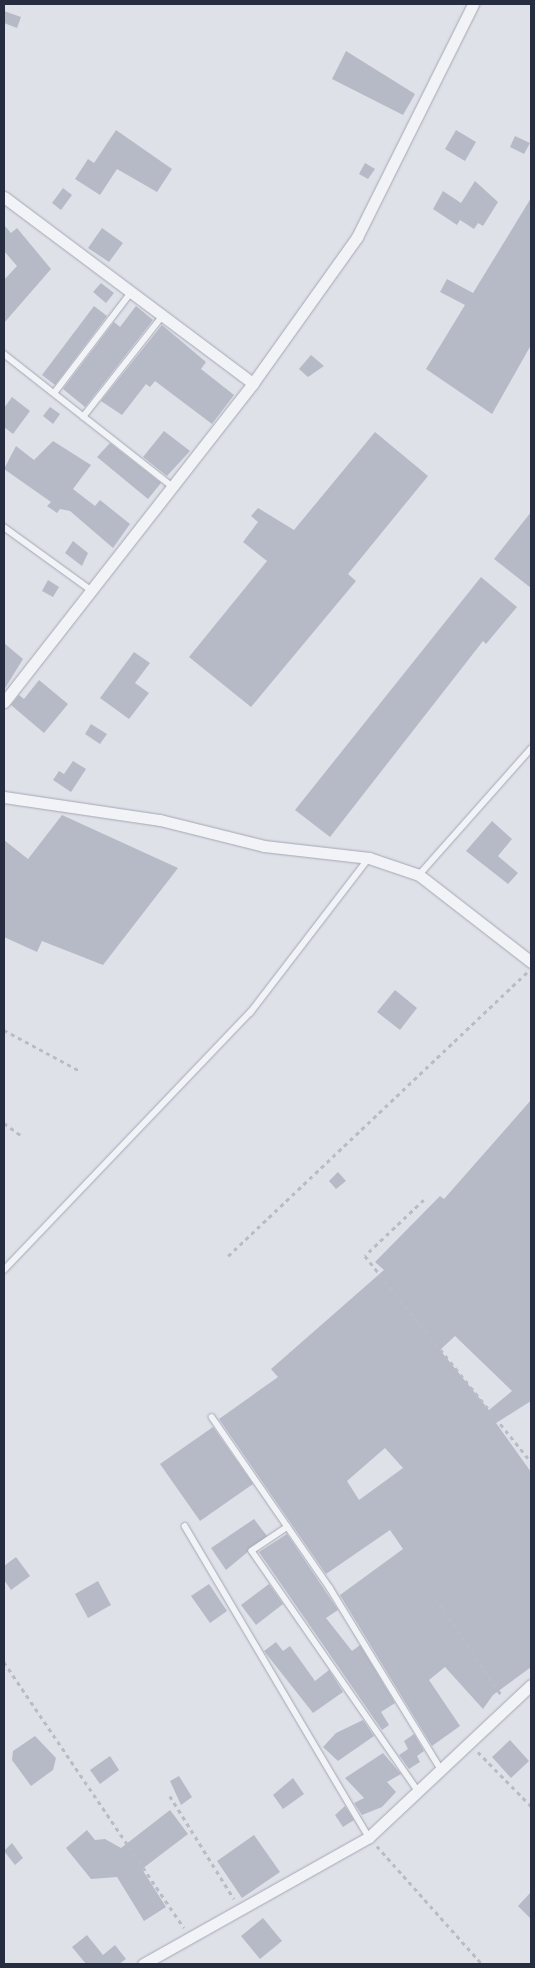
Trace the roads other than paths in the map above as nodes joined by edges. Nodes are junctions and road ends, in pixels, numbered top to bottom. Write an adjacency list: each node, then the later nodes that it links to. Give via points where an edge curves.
1 (473, 4): 6 (street, via 357,237)
2 (5, 201): 3 (street)
3 (130, 294): 4 (street); 7 (lane)
4 (161, 318): 6 (street); 8 (lane)
5 (4, 354): 7 (lane)
6 (253, 383): 9 (street)
7 (55, 392): 8 (lane)
8 (84, 417): 9 (lane)
9 (173, 487): 11 (street)
10 (4, 527): 11 (lane)
11 (93, 591): 12 (street)
12 (4, 702)
13 (531, 749): 16 (lane)
14 (4, 798): 15 (street, via 160,820 264,846)
15 (370, 858): 16 (street); 18 (lane, via 250,1013)
16 (419, 875): 17 (street)
17 (531, 962)
18 (4, 1270)
19 (212, 1417): 21 (lane)
20 (185, 1526): 25 (lane)
21 (288, 1527): 23 (lane); 24 (lane, via 252,1551)
22 (531, 1685): 23 (street)
23 (441, 1769): 24 (street)
24 (418, 1791): 25 (street)
25 (369, 1838): 26 (street, via 239,1907)
26 (142, 1964)

